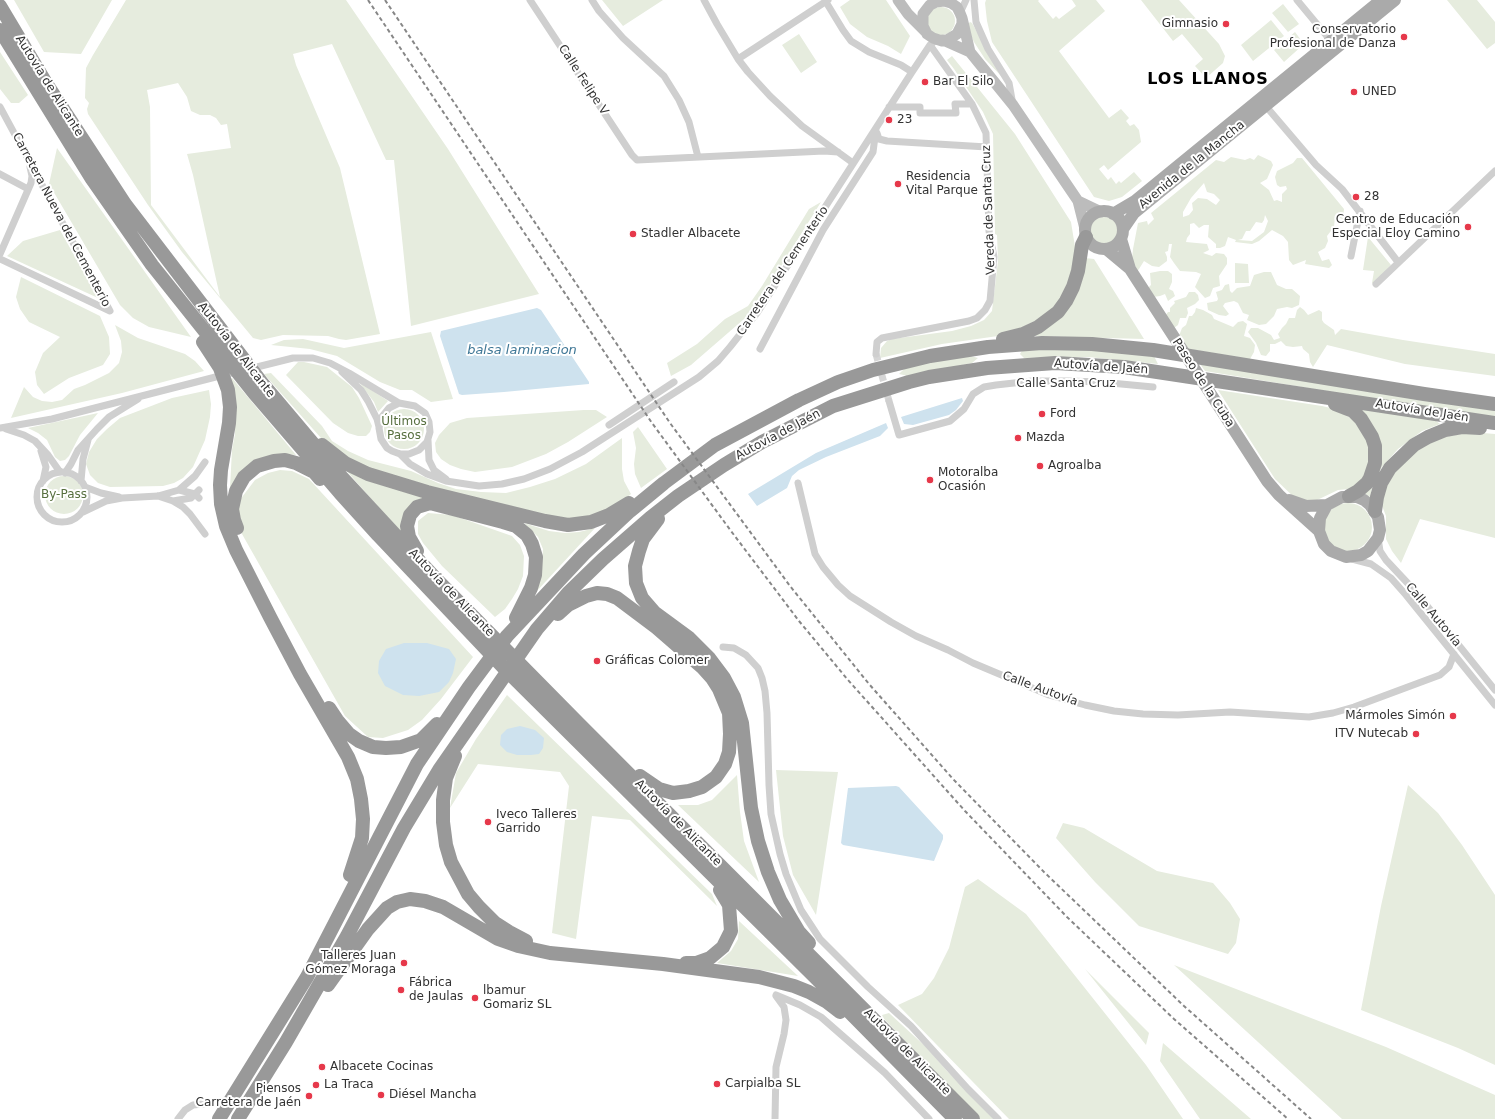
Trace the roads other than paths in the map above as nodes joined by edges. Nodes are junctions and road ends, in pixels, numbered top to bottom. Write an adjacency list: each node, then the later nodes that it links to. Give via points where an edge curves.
1 (530, 0): 30 (street, Calle Felipe V, via 637,160)
2 (592, 0): 30 (street, via 623,38 664,76 690,122)
3 (704, 0): 20 (street)
4 (898, 0): 16 (main road)
5 (966, 0): 14 (street)
6 (974, 0): 24 (street, via 976,22 988,49 1009,83)
7 (1297, 0): 17 (street)
8 (1395, 0): 12 (main road, Avenida de la Mancha)
9 (827, 1): 20 (street); 21 (street, via 851,41)
10 (937, 1): 11 (main road); 16 (main road, via 930,4 923,14)
11 (950, 1): 14 (main road)
12 (1382, 5): 17 (main road, Avenida de la Mancha); 22 (main road, Avenida de la Mancha)
13 (0, 6): 61 (highway, Autovía de Alicante, via 125,204)
14 (961, 15): 18 (main road, via 962,24 957,34 953,38); 19 (main road)
15 (0, 30): 47 (highway, Autovía de Alicante, via 92,179)
16 (925, 31): 18 (main road)
17 (1331, 41): 22 (main road, Avenida de la Mancha)
18 (936, 42): 19 (main road); 21 (street, Carretera del Cementerio); 23 (street, Vereda de Santa Cruz)
19 (970, 52): 24 (main road)
20 (738, 59): 29 (street, via 775,101 802,126)
21 (912, 72): 26 (street, Carretera del Cementerio)
22 (1263, 102): 38 (street, via 1302,150 1342,189); 39 (main road, Avenida de la Mancha, via 1135,201); 41 (main road, Avenida de la Mancha, via 1134,212)
23 (972, 104): 26 (street, via 955,104 956,113 920,113 920,107); 28 (street, Vereda de Santa Cruz, via 986,133)
24 (1013, 105): 36 (main road)
25 (0, 107): 31 (street, Carretera Nueva del Cementerio)
26 (889, 107): 27 (street, Carretera del Cementerio)
27 (876, 129): 28 (street, via 879,139 886,141); 32 (street, Carretera del Cementerio); 50 (street, via 873,152 823,230)
28 (987, 148): 51 (street, Vereda de Santa Cruz, via 989,232 994,262 990,301 977,318 964,323 882,338 877,342)
29 (838, 152): 30 (street); 32 (street)
30 (698, 157)
31 (30, 163): 35 (street, via 32,176); 45 (street, Carretera Nueva del Cementerio, via 110,311)
32 (853, 163): 74 (street, Carretera del Cementerio, via 758,313 718,361 699,377 615,432 550,469 502,484 479,486)
33 (1495, 171): 46 (street)
34 (0, 174): 35 (street)
35 (28, 189): 43 (street)
36 (1078, 201): 37 (main road); 40 (main road)
37 (1101, 212): 39 (main road); 40 (main road, via 1088,220)
38 (1360, 212): 44 (street); 46 (street)
39 (1113, 214): 41 (main road, via 1122,223)
40 (1086, 233): 42 (main road, via 1095,247); 52 (highway, via 1073,287 1058,312 1048,320 1023,334)
41 (1122, 234): 42 (main road, via 1117,244); 48 (main road, Paseo de la Cuba)
42 (1106, 249): 48 (main road, Paseo de la Cuba)
43 (0, 254)
44 (1351, 256)
45 (0, 259)
46 (1398, 262): 49 (street)
47 (152, 265): 79 (highway, Autovía de Alicante, via 254,394); 106 (highway, via 164,287 220,368 228,390 229,423 220,485 226,526 270,618 348,757 357,779 363,819 362,838 352,872 330,919)
48 (1130, 269): 80 (main road, Paseo de la Cuba, via 1267,481)
49 (1376, 284)
50 (760, 349)
51 (876, 354)
52 (930, 356): 60 (highway, Autovía de Jaén, via 988,347 1042,343 1092,344 1153,350); 75 (highway, Autovía de Jaén, via 873,370 838,382 799,400 715,445)
53 (338, 367): 56 (street, via 303,357); 59 (street); 65 (street, via 361,390 377,419)
54 (674, 382): 63 (street)
55 (1154, 387): 58 (street, Calle Santa Cruz, via 1068,381 1032,381 984,387 973,394 964,409 950,421 899,435)
56 (143, 396): 64 (street, via 52,419); 67 (street, via 110,417)
57 (1316, 396): 62 (highway, Autovía de Jaén); 82 (highway, Autovía de Jaén, via 1109,365 1055,364 987,368 909,382 833,406 762,442); 83 (highway, via 1353,412 1368,428 1372,437 1376,455 1373,471 1367,483)
58 (889, 400)
59 (399, 404): 65 (street, via 389,408 381,418); 68 (street, via 415,406 425,413 429,422)
60 (1495, 404)
61 (292, 421): 75 (highway, via 345,463 368,474 427,492 568,525 599,520); 93 (highway, Autovía de Alicante)
62 (1495, 423)
63 (609, 425)
64 (0, 428): 69 (street, via 24,434 35,441)
65 (379, 428): 70 (street, via 381,439 387,448)
66 (1495, 428): 87 (highway, via 1445,430 1414,445 1390,468 1380,483)
67 (89, 438): 72 (street, via 78,450 71,464); 77 (street, via 82,463)
68 (428, 440): 70 (street, via 419,450); 74 (street, via 429,460 434,470)
69 (40, 449): 72 (street); 73 (street, via 46,467)
70 (400, 454): 74 (street, Carretera del Cementerio, via 410,464 427,474)
71 (205, 462): 78 (street, via 195,476)
72 (62, 472): 73 (street, via 47,477); 77 (street, via 74,475)
73 (43, 482): 88 (street, via 38,490 37,500 46,516 54,521 64,522 71,521)
74 (448, 482)
75 (664, 482): 95 (highway, via 593,545)
76 (798, 483): 97 (street, Calle Autovía, via 815,554 838,586 850,596 916,636 973,663 1049,695 1085,706 1143,714 1230,712 1309,717 1354,707 1440,675 1449,667)
77 (83, 484): 84 (street, via 101,493); 88 (street, via 87,500)
78 (179, 490): 81 (street); 85 (street, via 198,494)
79 (340, 493): 101 (highway, via 327,487 314,472 296,463 274,461 257,466 244,476 236,491 232,509 240,537 276,612 331,711 349,734 360,741 373,747 401,747 421,740); 105 (highway, Autovía de Alicante, via 503,667)
80 (1279, 495): 86 (main road, Paseo de la Cuba, via 1306,506); 89 (main road, Paseo de la Cuba)
81 (158, 496): 84 (street); 85 (street)
82 (678, 496): 94 (highway, via 602,559 568,593); 98 (highway, via 643,539 635,566 636,583 642,598 655,613 689,638)
83 (1350, 496): 86 (main road, via 1342,497); 87 (main road, via 1364,500)
84 (122, 498): 88 (street, via 106,501)
85 (173, 501): 90 (street, via 190,514)
86 (1328, 505): 89 (main road, via 1320,518)
87 (1375, 511): 91 (main road, via 1380,524)
88 (82, 513)
89 (1319, 530): 92 (main road, via 1324,544 1331,552)
90 (205, 534)
91 (1378, 538): 92 (main road, via 1368,551 1361,555); 100 (street, Calle Autovía, via 1380,551 1386,560 1415,591)
92 (1346, 557): 97 (street, Calle Autovía, via 1371,564 1390,578)
93 (437, 580): 95 (highway, via 431,565 409,537 407,526 410,515 417,508 430,503 516,526 527,535 532,544 536,557 535,575); 104 (highway, Autovía de Alicante)
94 (534, 633): 98 (highway, via 549,623 568,604 597,593 607,594 629,606); 103 (highway)
95 (507, 636): 101 (highway)
96 (723, 647): 120 (street, via 734,648 746,655 758,668 762,678 765,691 772,814 784,868 801,910 820,939 911,1026)
97 (1454, 654): 102 (street, Calle Autovía)
98 (706, 663): 99 (highway, via 712,678)
99 (721, 684): 104 (highway, via 728,713 729,752 716,777 702,787 689,792 673,793 659,789 610,748); 109 (highway, via 734,697 742,723 752,808 758,841 768,872 780,900 799,932 823,960)
100 (1495, 690)
101 (460, 702): 106 (highway, via 416,764)
102 (1495, 705)
103 (481, 710): 107 (highway, via 453,760 446,778 443,800 446,845 451,862 478,907 509,932); 111 (highway, via 439,770 404,828 347,936)
104 (595, 740): 109 (highway, Autovía de Alicante)
105 (698, 861): 108 (highway, via 729,905 731,931 723,947 710,958 696,963); 110 (highway, Autovía de Alicante)
106 (329, 931): 114 (highway, via 306,977)
107 (550, 953): 108 (highway); 111 (highway, via 498,939 443,907 425,901 410,899 397,902 387,908 368,929)
108 (663, 964): 110 (highway, via 758,977 794,986 827,1002 859,1028)
109 (831, 976): 119 (highway, Autovía de Alicante)
110 (873, 1035): 118 (highway, Autovía de Alicante)
111 (286, 1042): 115 (highway)
112 (212, 1103): 113 (street, via 193,1105)
113 (178, 1119)
114 (219, 1119)
115 (238, 1119)
116 (776, 1119): 117 (street, via 776,1067 786,1020 784,1007 776,995 820,1017 885,1073)
117 (929, 1119)
118 (955, 1119)
119 (973, 1119)
120 (998, 1119)

